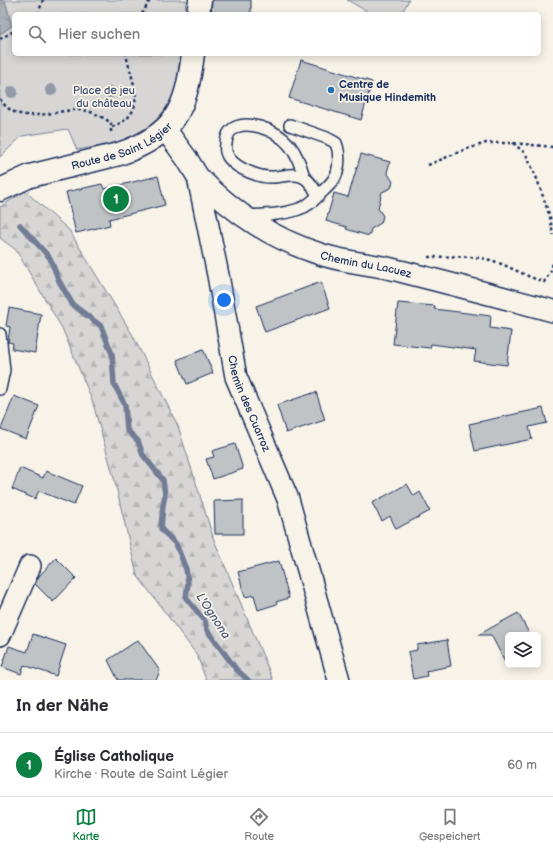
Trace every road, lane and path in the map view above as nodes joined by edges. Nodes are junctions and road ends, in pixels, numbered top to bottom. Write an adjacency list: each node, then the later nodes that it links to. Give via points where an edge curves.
1 (43, 0): 4 (path)
2 (150, 0): 5 (path)
3 (200, 0): 6 (main road)
4 (39, 12)
5 (143, 12)
6 (198, 12)
7 (12, 32): 8 (path)
8 (0, 39)
9 (126, 56): 13 (path, via 134,86 134,108 126,120)
10 (193, 56): 14 (main road, Route de Saint Légier, via 184,102)
11 (0, 99): 13 (path, via 11,111 19,114 33,116 80,110 107,120)
12 (290, 125): 22 (lane, via 327,138 336,143 339,150 335,178)
13 (112, 127): 15 (path)
14 (165, 129): 19 (street, Chemin des Cuarroz); 21 (main road, Route de Saint Légier, via 154,139 132,150 30,176)
15 (111, 136)
16 (513, 143): 17 (path); 18 (path, via 486,143); 24 (path, via 526,154 537,179 550,217)
17 (553, 147)
18 (428, 165)
19 (198, 177): 23 (street, Chemin du Lacuez); 32 (street, Chemin des Cuarroz, via 236,377 288,499)
20 (304, 177): 20 (lane, via 288,174 265,177 243,169 226,153 226,138 230,130 249,125 276,133 294,152); 22 (lane)
21 (0, 190)
22 (318, 195): 23 (lane, via 301,209)
23 (244, 216): 27 (street, Chemin du Lacuez, via 263,230 324,255 398,270)
24 (553, 235)
25 (426, 257): 26 (path, via 474,258 498,262 544,282)
26 (553, 262)
27 (553, 310)
28 (0, 334): 29 (lane, via 4,370)
29 (0, 389)
30 (30, 566): 31 (street)
31 (0, 635)
32 (339, 680)

